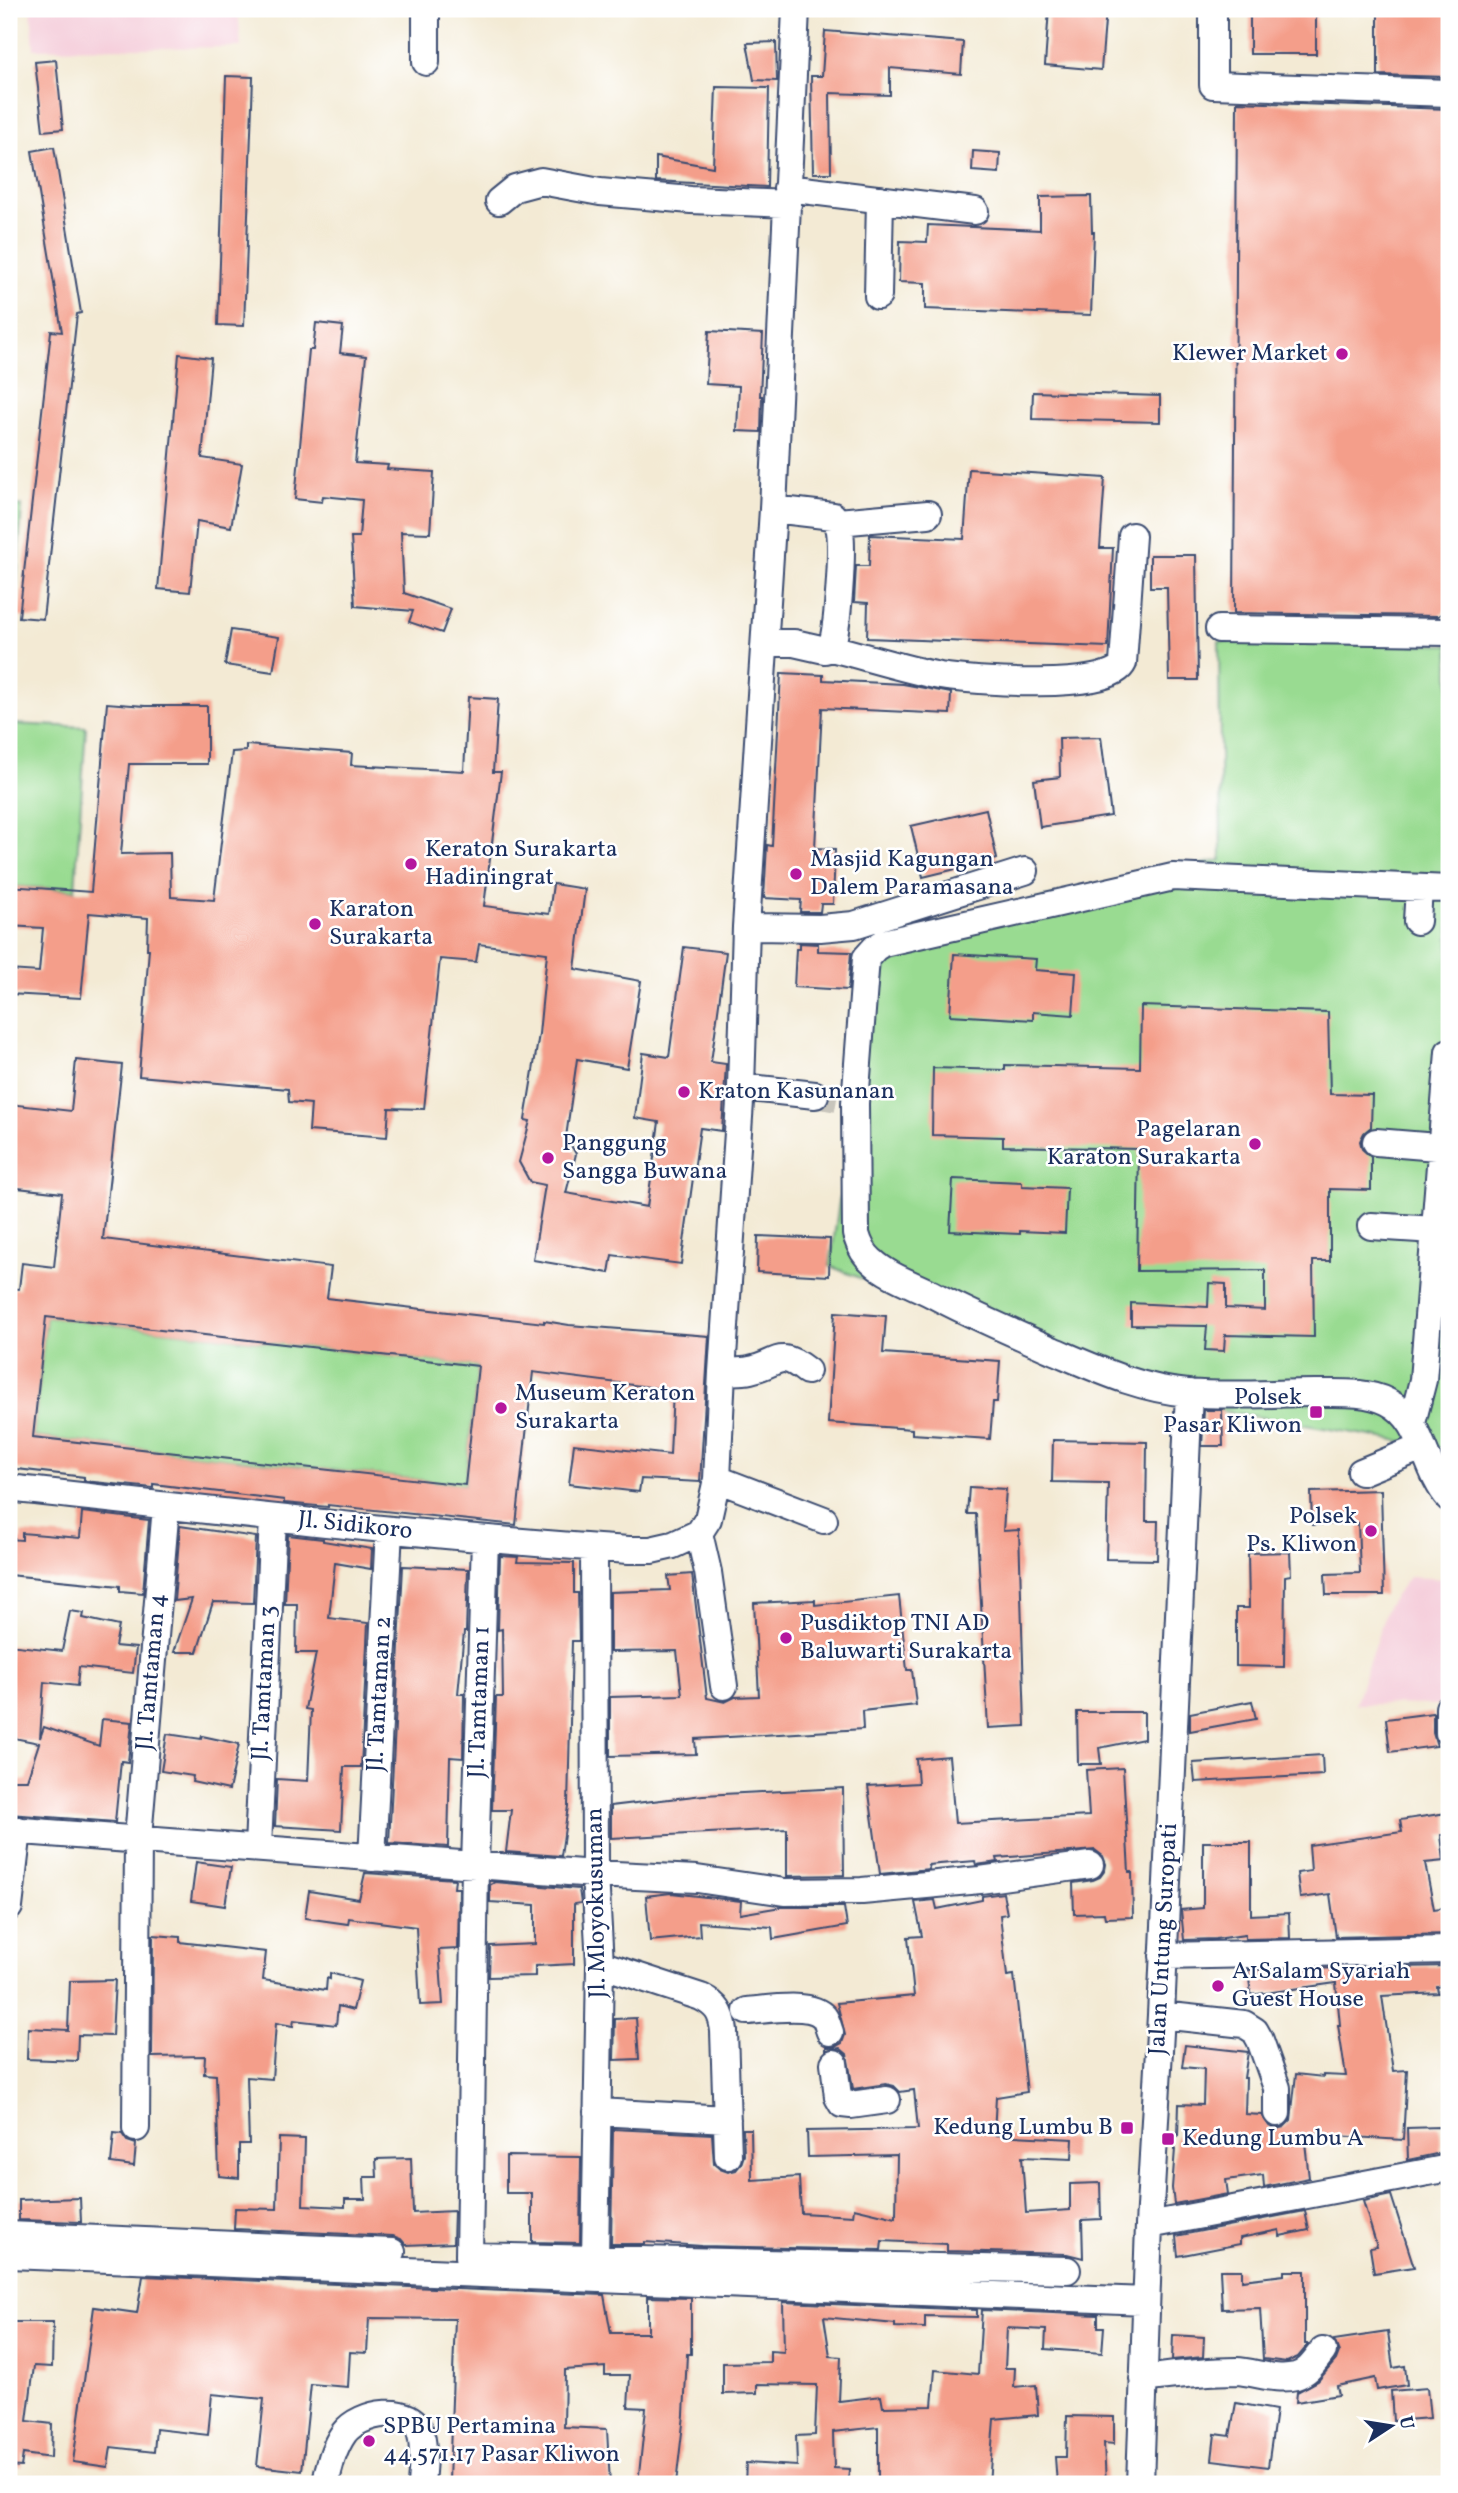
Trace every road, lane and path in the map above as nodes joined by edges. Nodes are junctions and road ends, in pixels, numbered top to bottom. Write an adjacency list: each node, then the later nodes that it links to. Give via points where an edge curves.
1 (426, 9): 4 (street)
2 (796, 9): 6 (street)
3 (1213, 9): 5 (street, via 1213,85)
4 (426, 62)
5 (1449, 93)
6 (788, 196): 7 (street); 8 (street, via 691,200 541,181 515,188); 11 (street)
7 (880, 199): 9 (street); 10 (street)
8 (499, 201)
9 (975, 211)
10 (878, 296)
11 (773, 509): 13 (street, via 833,516); 17 (street)
12 (928, 513): 13 (street)
13 (838, 522): 18 (street, via 841,542)
14 (1132, 536): 18 (street, via 1123,663 1113,673 1094,679 1022,683 940,676)
15 (1219, 629): 16 (street)
16 (1449, 632)
17 (765, 643): 18 (street); 23 (street)
18 (831, 648)
19 (1025, 871): 23 (street, via 854,925)
20 (1419, 888): 21 (street); 22 (street); 26 (street, via 1173,877 883,943 866,962)
21 (1449, 888)
22 (1417, 921)
23 (746, 927): 25 (street)
24 (1449, 1052): 28 (street)
25 (741, 1087): 26 (street); 32 (street)
26 (836, 1100): 33 (street, via 856,1234 874,1264 953,1305 1123,1380)
27 (1376, 1142): 28 (street)
28 (1445, 1148): 30 (street)
29 (1371, 1226): 30 (street)
30 (1435, 1230): 34 (street, via 1423,1380)
31 (807, 1371): 32 (street, via 795,1361 781,1358 752,1370)
32 (722, 1372): 37 (street)
33 (1189, 1393): 34 (street, via 1367,1396 1387,1401); 59 (street, Jalan Untung Suropati)
34 (1412, 1423): 35 (street)
35 (1422, 1447): 36 (street); 39 (street)
36 (1361, 1472)
37 (717, 1479): 42 (street); 44 (street, via 708,1519)
38 (9, 1488): 40 (street, Jl. Sidikoro)
39 (1449, 1498)
40 (166, 1506): 41 (street, Jl. Sidikoro); 51 (street, Jl. Tamtaman 4)
41 (273, 1518): 43 (street, Jl. Sidikoro); 52 (street, Jl. Tamtaman 3)
42 (824, 1520)
43 (389, 1530): 45 (street, Jl. Sidikoro); 53 (street, Jl. Tamtaman 2)
44 (699, 1533): 46 (street, Jl. Sidikoro, via 651,1550); 47 (street)
45 (485, 1539): 46 (street, Jl. Sidikoro); 54 (street, Jl. Tamtaman 1)
46 (594, 1548): 56 (street, Jl. Mloyokusuman)
47 (724, 1686)
48 (1449, 1708): 49 (street)
49 (1449, 1733)
50 (13, 1830): 51 (street); 57 (street)
51 (138, 1838): 52 (street); 69 (street, Jl. Tamtaman 4)
52 (258, 1847): 53 (street)
53 (372, 1858): 54 (street)
54 (475, 1865): 56 (street); 75 (street, Jl. Tamtaman 1)
55 (1090, 1865): 56 (street, via 862,1891 785,1892 697,1879)
56 (595, 1874): 60 (street, Jl. Mloyokusuman)
57 (9, 1907)
58 (1449, 1950): 59 (street)
59 (1163, 1956): 62 (street, Jalan Untung Suropati)
60 (600, 1965): 61 (street); 66 (street, Jl. Mloyokusuman)
61 (732, 2011): 63 (street, via 807,2007 825,2018); 68 (street, via 724,2031)
62 (1161, 2015): 67 (street, via 1244,2024 1255,2031 1277,2088); 72 (street, Jalan Untung Suropati)
63 (830, 2032)
64 (834, 2063): 65 (street, via 842,2104)
65 (887, 2100)
66 (597, 2112): 68 (street); 76 (street, Jl. Mloyokusuman)
67 (1277, 2113)
68 (727, 2119): 70 (street)
69 (136, 2128)
70 (728, 2156)
71 (1449, 2168): 72 (street)
72 (1149, 2225): 78 (street, Jalan Untung Suropati)
73 (9, 2235): 75 (street)
74 (9, 2255): 78 (street)
75 (469, 2256): 76 (street)
76 (595, 2259): 77 (street)
77 (1067, 2270)
78 (1146, 2301): 80 (street, Jalan Untung Suropati)
79 (1323, 2351): 80 (street, via 1309,2370 1295,2376 1203,2371)
80 (1143, 2379): 83 (street, Jalan Untung Suropati)
81 (326, 2484): 82 (street, via 331,2460 350,2426 360,2419 392,2413 415,2423 421,2434)
82 (421, 2484)
83 (1140, 2484)

